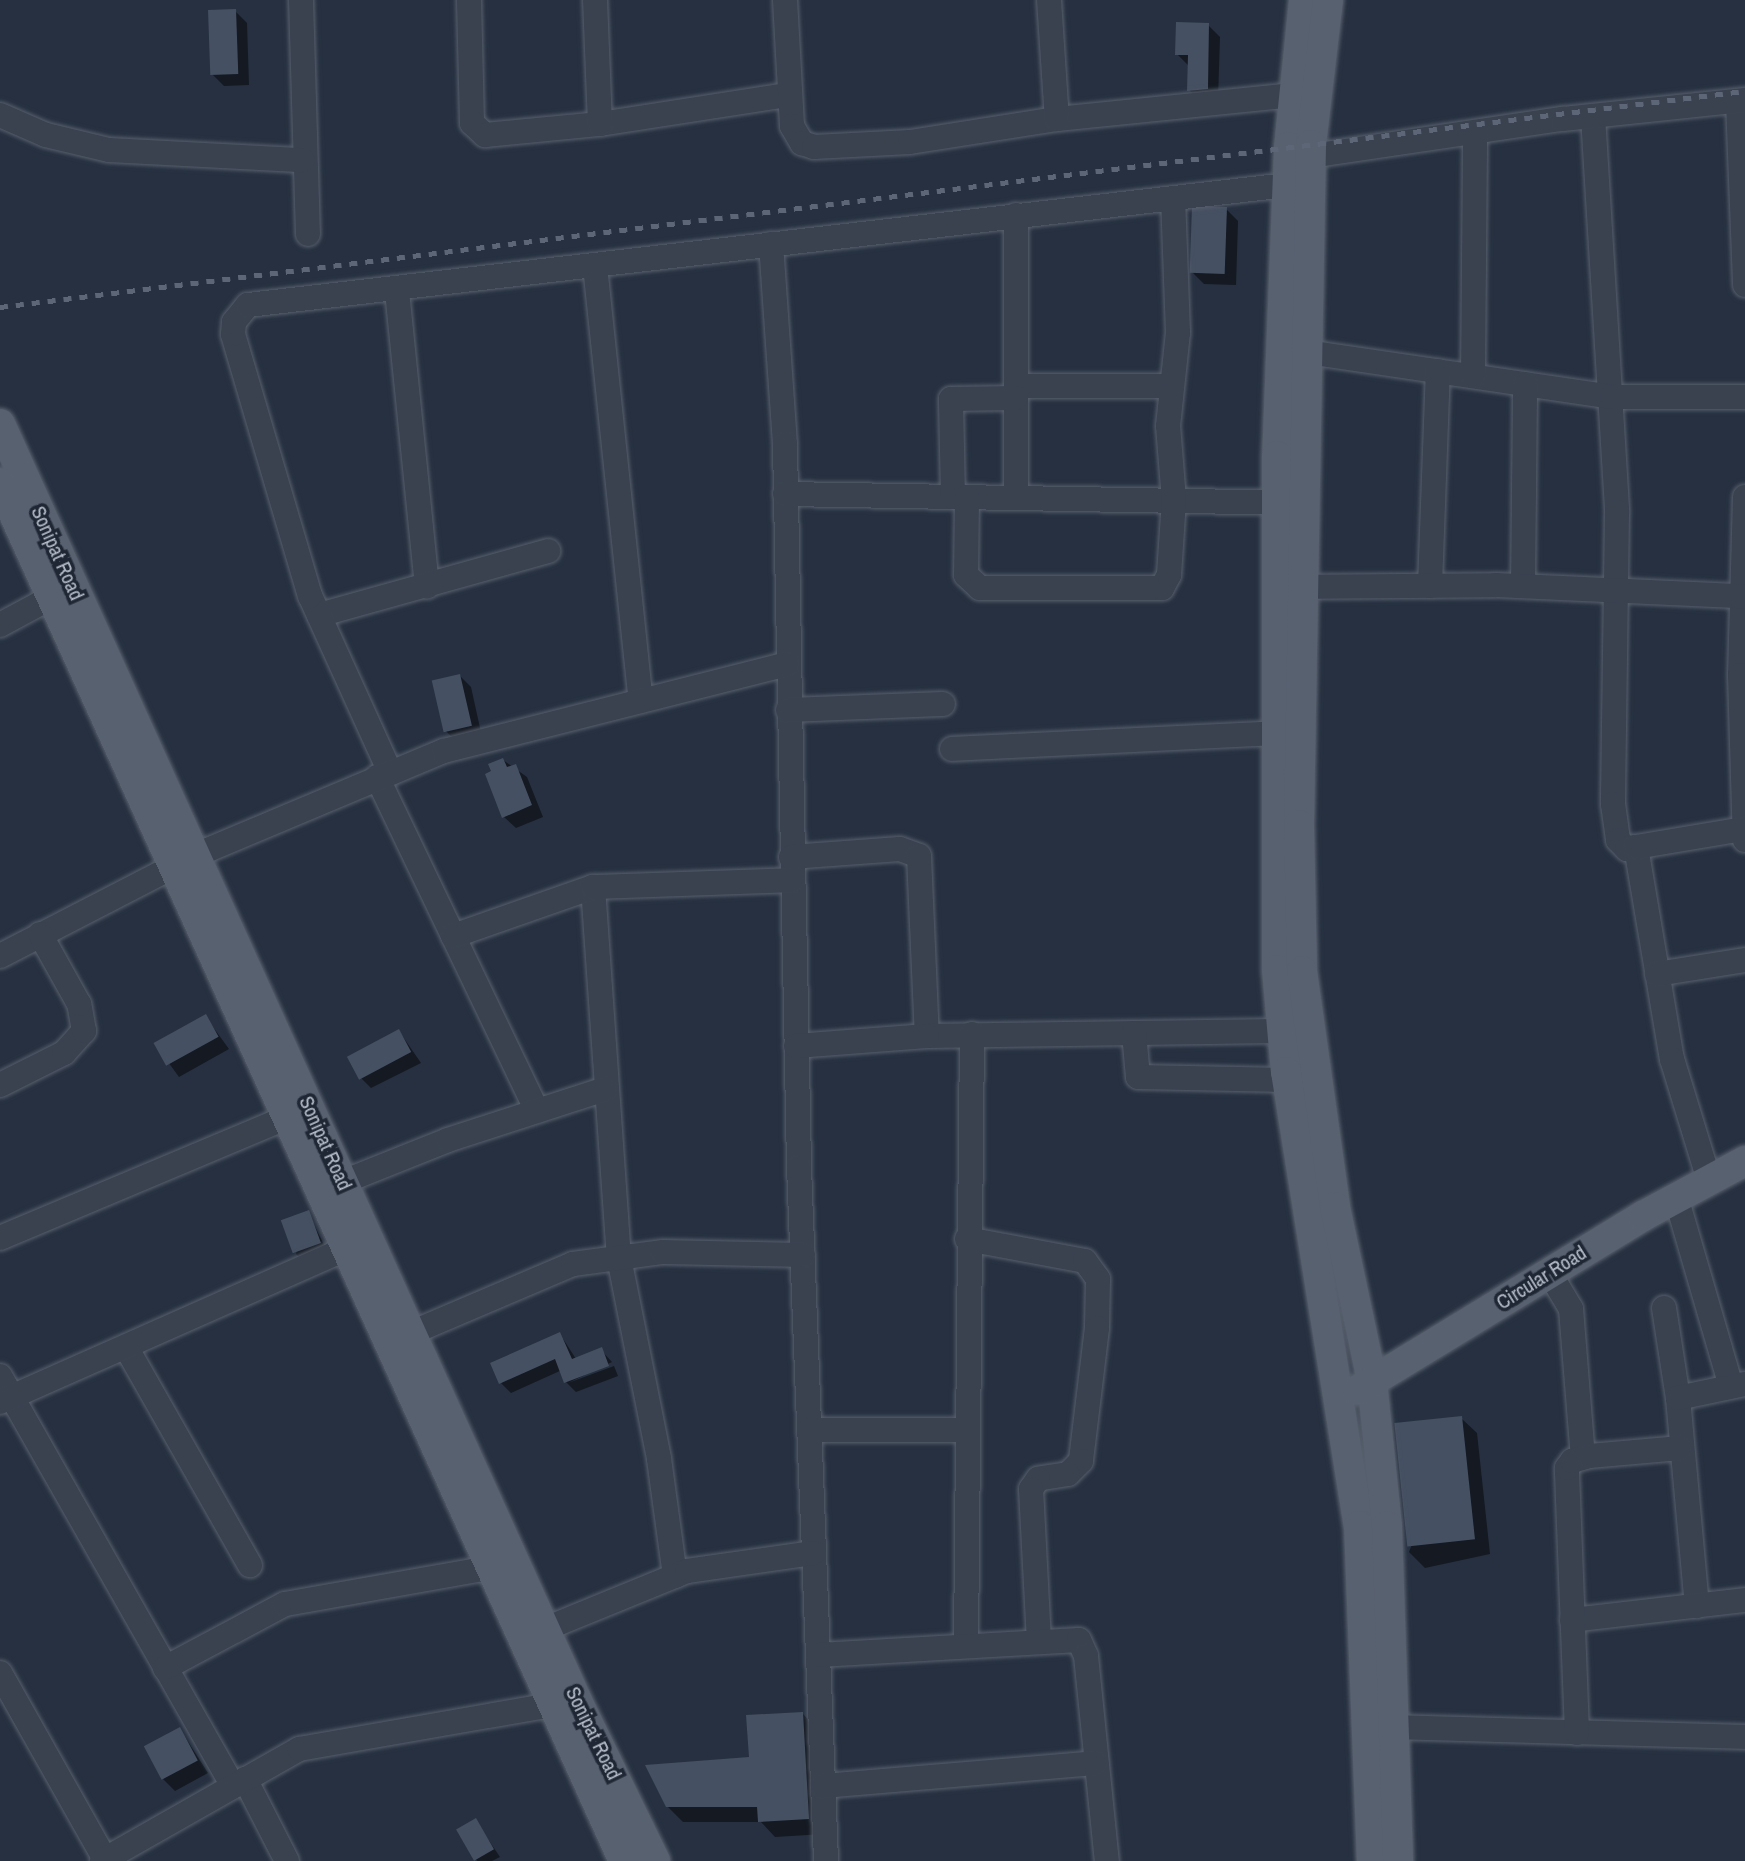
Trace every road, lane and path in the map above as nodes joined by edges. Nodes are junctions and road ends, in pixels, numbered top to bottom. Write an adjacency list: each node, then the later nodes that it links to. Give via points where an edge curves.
1 (301, 0): 18 (street)
2 (469, 0): 14 (street, via 472,123 477,131 519,134)
3 (595, 0): 14 (street)
4 (785, 0): 8 (street)
5 (1049, 0): 13 (street)
6 (1304, 0): 9 (main road)
7 (1328, 0): 16 (main road)
8 (788, 95): 13 (street, via 795,134 814,147 910,142); 14 (street)
9 (1294, 95): 13 (street); 19 (main road)
10 (1742, 101): 12 (street); 17 (street)
11 (0, 115): 18 (street, via 46,135 109,150)
12 (1593, 116): 15 (street); 33 (street)
13 (1057, 119)
14 (600, 124)
15 (1475, 133): 16 (street); 29 (street)
16 (1311, 156): 27 (main road)
17 (1742, 159): 25 (street)
18 (303, 160): 22 (street)
19 (1287, 185): 20 (street); 42 (main road)
20 (1173, 198): 21 (street); 31 (street, via 1178,333)
21 (1016, 215): 23 (street); 32 (street)
22 (308, 234)
23 (771, 244): 24 (street); 36 (street)
24 (595, 266): 26 (street); 55 (street)
25 (1745, 285)
26 (397, 291): 44 (street); 51 (street, via 248,305 234,322)
27 (1307, 352): 28 (street); 47 (main road)
28 (1438, 371): 29 (street); 45 (street)
29 (1473, 376): 30 (street)
30 (1525, 384): 33 (street); 46 (street)
31 (1172, 386): 32 (street); 41 (street, via 1168,426)
32 (1016, 392): 38 (street, via 951,399); 40 (street)
33 (1612, 397): 34 (street); 48 (street)
34 (1745, 397)
35 (0, 424): 37 (main road, Sonipat Road)
36 (785, 494): 38 (street); 53 (street)
37 (10, 495): 50 (main road, Sonipat Road); 64 (main road, Sonipat Road)
38 (960, 497): 40 (street); 41 (street, via 966,575 980,588 993,591 1162,588 1169,575)
39 (1745, 497): 49 (street)
40 (1016, 498): 41 (street)
41 (1174, 500): 42 (street)
42 (1277, 503): 47 (main road)
43 (548, 551): 44 (street)
44 (427, 586): 51 (street)
45 (1430, 586): 46 (street); 47 (street)
46 (1523, 586): 48 (street)
47 (1289, 587): 58 (main road); 67 (main road)
48 (1616, 590): 49 (street); 63 (street, via 1613,804 1618,840 1627,849)
49 (1742, 596): 54 (street)
50 (50, 598): 52 (street); 64 (main road, Sonipat Road)
51 (319, 615): 60 (street)
52 (0, 625)
53 (787, 664): 55 (street); 57 (street)
54 (1742, 676): 61 (street)
55 (641, 701): 60 (street, via 444,751)
56 (943, 704): 57 (street)
57 (788, 710): 65 (street)
58 (1275, 733): 59 (street); 67 (main road)
59 (952, 749)
60 (384, 774): 64 (street); 69 (street)
61 (1744, 829): 62 (street); 63 (street)
62 (1745, 840)
63 (1636, 847): 72 (street)
64 (184, 861): 68 (street); 82 (main road, Sonipat Road); 86 (main road, Sonipat Road)
65 (791, 868): 66 (street); 76 (street, via 900,849 919,856); 77 (street)
66 (593, 887): 69 (street); 80 (street)
67 (1288, 899): 73 (main road)
68 (40, 934): 70 (street); 79 (street, via 79,1004 84,1031 64,1053)
69 (453, 936): 81 (street)
70 (0, 956)
71 (1745, 960): 72 (street)
72 (1657, 974): 85 (street, via 1672,1059)
73 (1295, 1031): 74 (street); 78 (main road); 97 (main road)
74 (1134, 1033): 75 (street); 78 (street, via 1138,1077)
75 (972, 1034): 76 (street); 89 (street)
76 (927, 1036): 77 (street)
77 (796, 1046): 91 (street)
78 (1287, 1080): 99 (main road)
79 (0, 1085)
80 (605, 1089): 81 (street); 92 (street)
81 (537, 1111): 86 (street)
82 (286, 1118): 88 (street); 90 (main road, Sonipat Road)
83 (1745, 1147): 85 (main road, Circular Road)
84 (1745, 1161): 85 (main road, Circular Road)
85 (1708, 1174): 87 (main road, Circular Road); 97 (main road, Circular Road, via 1411,1339)
86 (343, 1182): 95 (main road, Sonipat Road)
87 (1676, 1197): 93 (main road, Circular Road); 98 (street)
88 (0, 1238)
89 (967, 1239): 103 (street); 114 (street, via 1085,1261 1098,1279 1081,1461 1068,1474 1038,1479 1031,1489)
90 (346, 1249): 96 (street); 108 (main road, Sonipat Road)
91 (803, 1255): 92 (street, via 663,1252); 102 (street)
92 (619, 1258): 95 (street, via 573,1264); 109 (street, via 659,1459)
93 (1549, 1272): 97 (main road, Circular Road); 105 (street, via 1571,1309)
94 (1664, 1308): 101 (street)
95 (411, 1333): 113 (main road, Sonipat Road)
96 (126, 1347): 100 (street); 107 (street)
97 (1370, 1370): 99 (main road, Circular Road); 120 (main road, via 1387,1526)
98 (1738, 1385): 101 (street)
99 (1340, 1387): 132 (main road, via 1359,1526)
100 (4, 1392): 117 (street)
101 (1678, 1398): 104 (street)
102 (810, 1430): 103 (street); 106 (street)
103 (966, 1430): 115 (street)
104 (1680, 1448): 105 (street); 111 (street)
105 (1583, 1458): 112 (street, via 1572,1461 1565,1481)
106 (814, 1553): 109 (street); 116 (street)
107 (250, 1565)
108 (490, 1568): 117 (street, via 285,1604); 119 (main road, Sonipat Road)
109 (675, 1576): 113 (street)
110 (1745, 1600): 111 (street)
111 (1697, 1606): 112 (street)
112 (1572, 1620): 121 (street)
113 (545, 1629): 129 (main road, Sonipat Road)
114 (1039, 1641): 115 (street); 123 (street, via 1073,1638 1084,1647)
115 (966, 1646): 116 (street)
116 (819, 1655): 125 (street)
117 (165, 1668): 124 (street)
118 (0, 1673): 126 (street)
119 (552, 1705): 124 (street, via 299,1749); 128 (main road, Sonipat Road)
120 (1394, 1727): 121 (street); 133 (main road)
121 (1577, 1733): 122 (street)
122 (1745, 1737)
123 (1095, 1763): 125 (street); 131 (street)
124 (239, 1782): 126 (street); 127 (street)
125 (823, 1786): 130 (street)
126 (105, 1860)
127 (287, 1861)
128 (624, 1861)
129 (655, 1861)
130 (826, 1861)
131 (1107, 1861)
132 (1372, 1861)
133 (1398, 1861)

